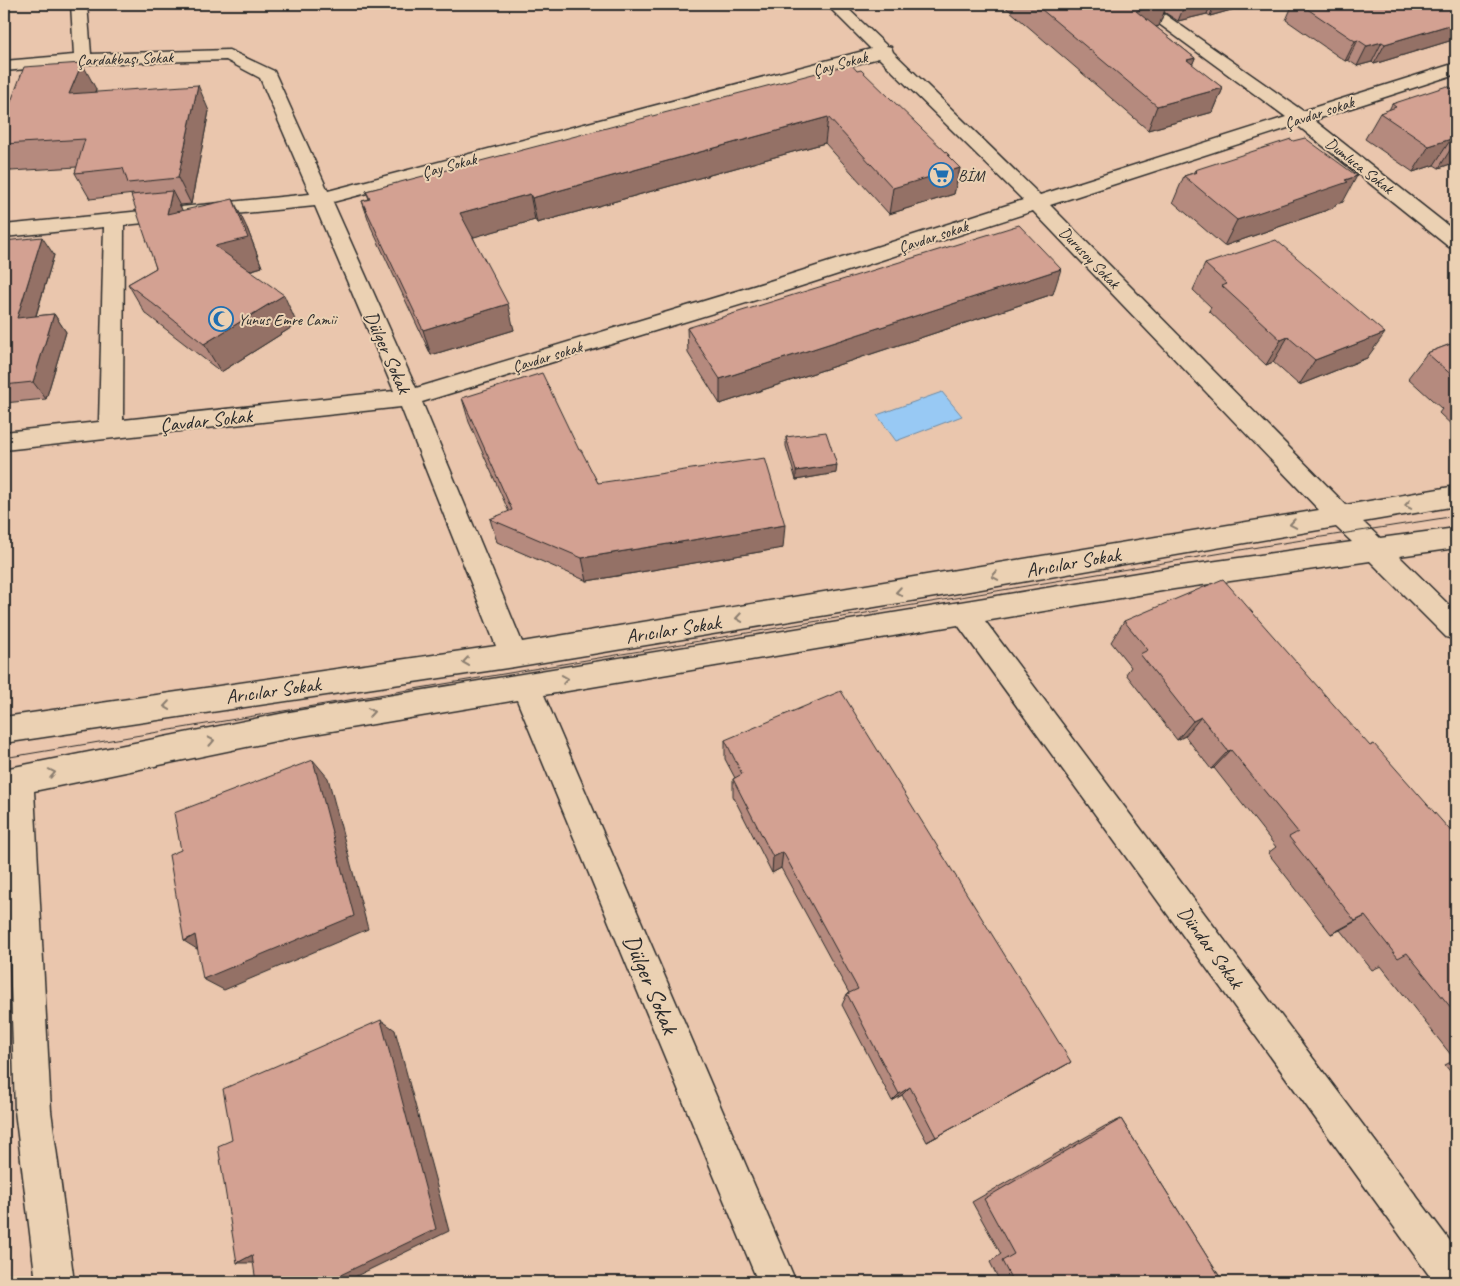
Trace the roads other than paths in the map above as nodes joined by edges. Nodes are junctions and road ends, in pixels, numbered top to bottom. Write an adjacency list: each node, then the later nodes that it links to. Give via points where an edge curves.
1 (79, 4): 5 (street)
2 (834, 4): 4 (street, Durusoy Sokak)
3 (1140, 4): 9 (street, Dumluca Sokak)
4 (885, 51): 10 (street, Çay Sokak); 11 (street, Durusoy Sokak)
5 (83, 59): 6 (street, Çardakbaşı Sokak, via 229,55); 7 (street, Çardakbaşı Sokak)
6 (244, 62): 10 (street, Dülger Sokak, via 268,75)
7 (4, 66)
8 (1456, 68): 9 (street, Çavdar sokak)
9 (1300, 118): 11 (street, Çavdar sokak); 14 (street, Dumluca Sokak)
10 (321, 199): 12 (street, Çay Sokak); 15 (street, Dülger Sokak)
11 (1037, 203): 15 (street, Çavdar sokak, via 781,285); 19 (street, Durusoy Sokak)
12 (114, 220): 13 (street, Çay Sokak); 16 (street)
13 (4, 231)
14 (1456, 242)
15 (408, 398): 16 (street, Çavdar Sokak); 24 (street, Dülger Sokak)
16 (111, 430): 17 (street, Çavdar Sokak)
17 (4, 441)
18 (1456, 496): 19 (street, one-way to 19)
19 (1341, 516): 21 (street, Durusoy Sokak); 24 (street, Arıcılar Sokak, one-way to 24)
20 (1456, 538): 21 (street)
21 (1376, 549): 22 (street, via 1174,578); 23 (street, Durusoy Sokak)
22 (965, 614): 25 (street, one-way to 22); 28 (street, Dündar Sokak)
23 (1456, 629)
24 (514, 655): 26 (street, Arıcılar Sokak, one-way to 26)
25 (526, 686): 27 (street, one-way to 25, via 290,725); 30 (street, Dülger Sokak)
26 (4, 730)
27 (11, 781): 29 (street, via 34,1111)
28 (1456, 1280)
29 (55, 1282)
30 (777, 1282)

